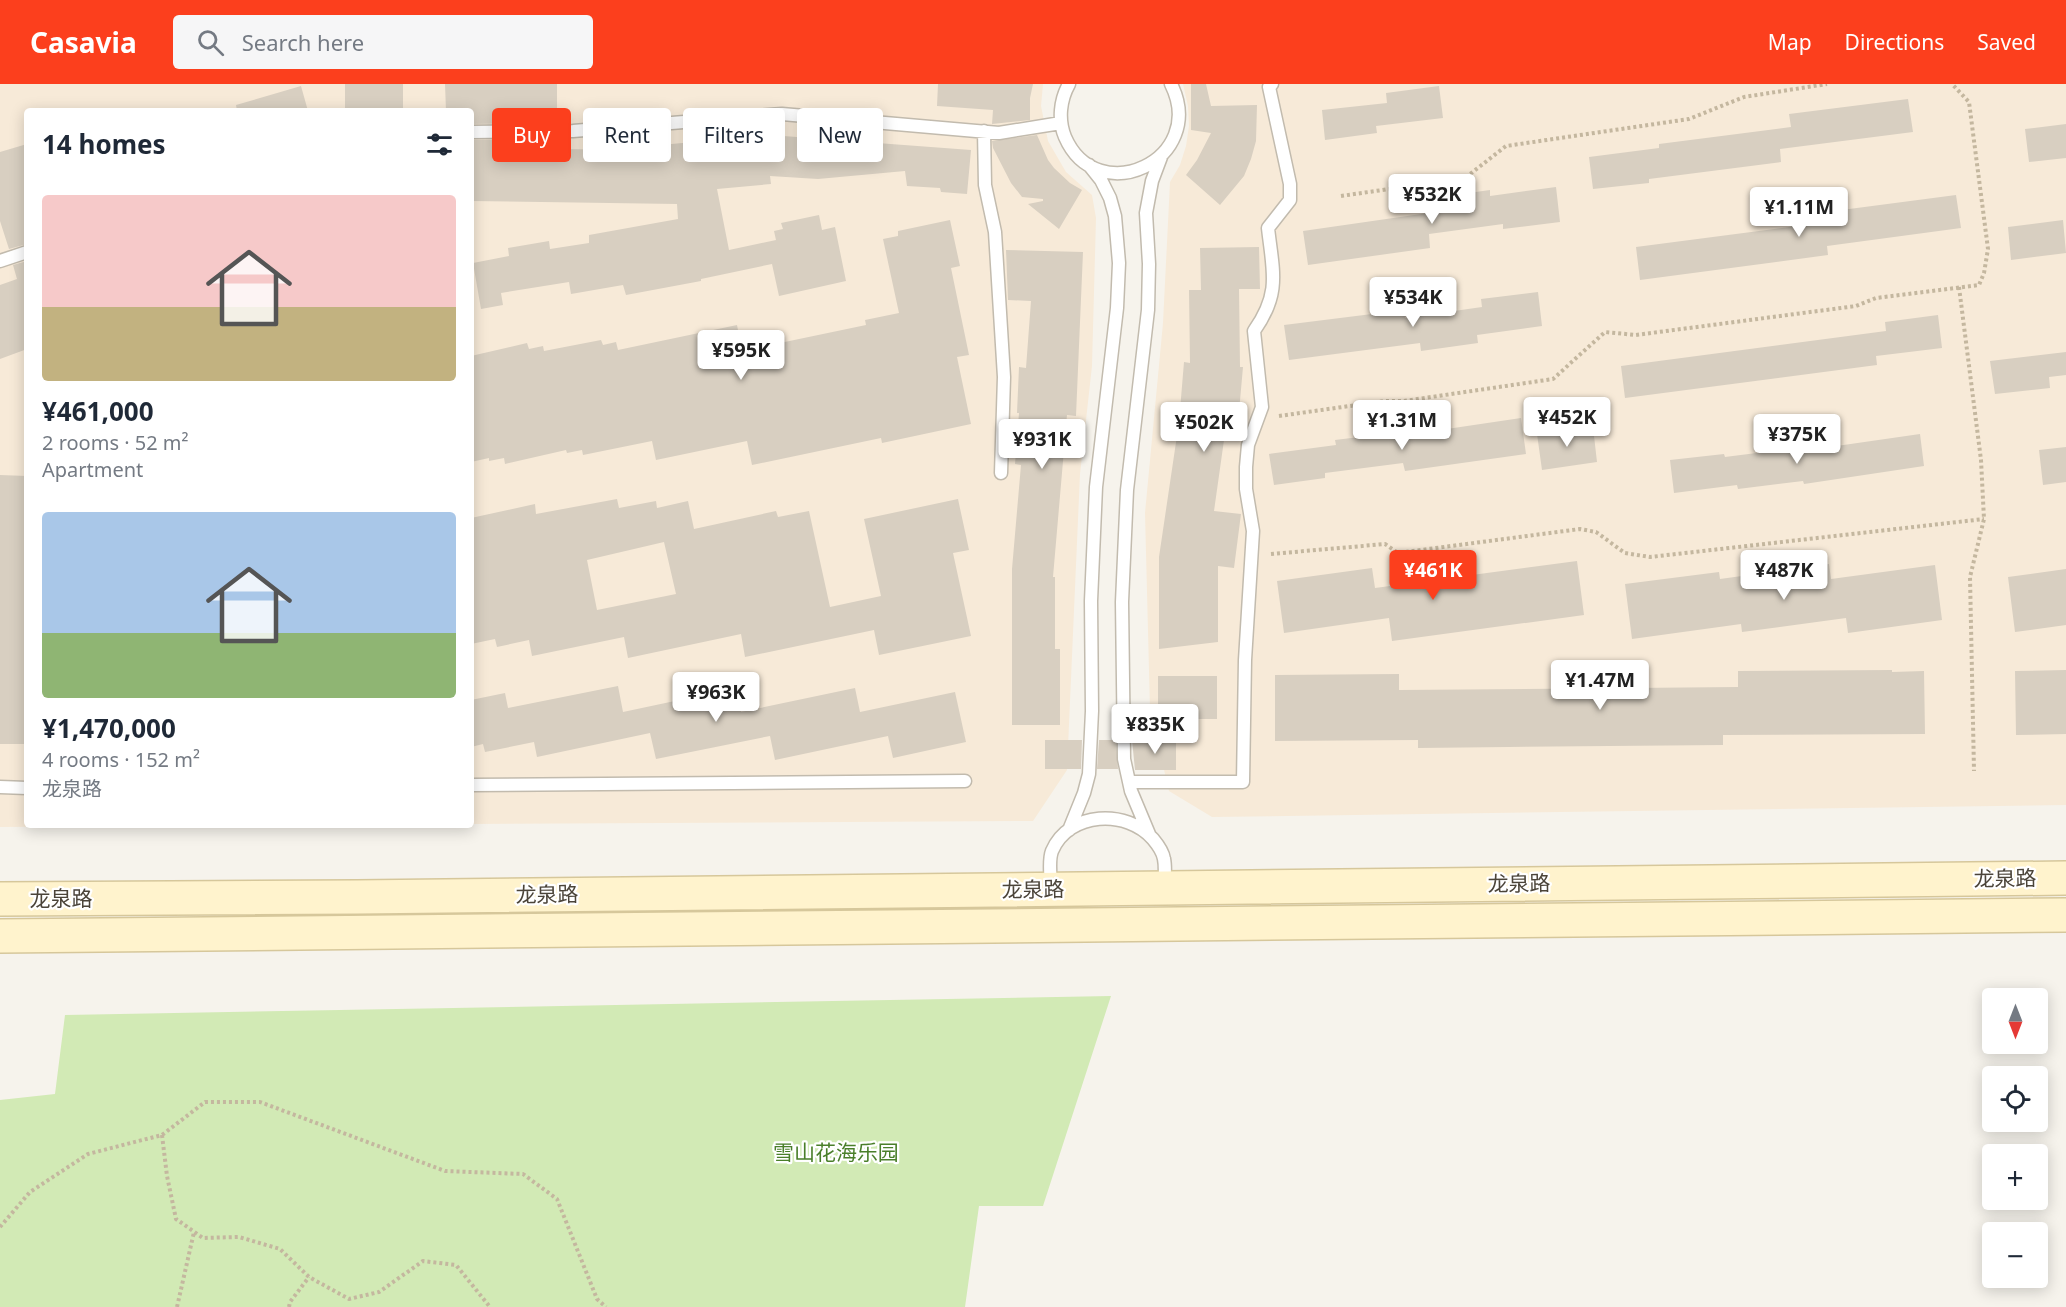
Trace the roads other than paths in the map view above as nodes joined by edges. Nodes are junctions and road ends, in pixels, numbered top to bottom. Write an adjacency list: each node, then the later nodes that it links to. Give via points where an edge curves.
1 (1069, 84): 4 (lane, via 1062,101)
2 (1171, 84): 7 (lane, via 1179,115 1177,131)
3 (1272, 84): 13 (lane, via 1269,87 1290,183 1290,200 1268,228 1274,287 1263,319 1254,331 1262,407 1248,445 1246,467 1253,531 1243,782)
4 (1061, 123): 5 (lane, via 999,133); 8 (lane, via 1069,145)
5 (984, 131): 6 (lane, via 782,114 573,131); 11 (lane, via 985,185 995,232 1004,377)
6 (474, 132)
7 (1161, 158): 8 (lane, via 1133,172 1110,172); 13 (lane, via 1146,213 1148,310 1127,490 1122,613 1124,759)
8 (1089, 165): 17 (lane, via 1110,198 1119,263 1096,487 1089,774)
9 (24, 253): 10 (lane)
10 (0, 261)
11 (1001, 473)
12 (965, 781): 14 (lane)
13 (1128, 782): 18 (lane)
14 (474, 785)
15 (0, 787): 16 (lane)
16 (24, 788)
17 (1069, 830): 18 (lane, via 1082,823 1110,818 1124,820); 21 (lane, via 1051,853)
18 (1149, 834): 20 (lane, via 1164,858)
19 (2066, 878): 20 (main road, 龙泉路)
20 (1165, 888): 21 (main road, 龙泉路)
21 (1051, 889): 22 (main road, 龙泉路)
22 (0, 899)
23 (2066, 915): 24 (main road, 龙泉路)
24 (0, 936)

